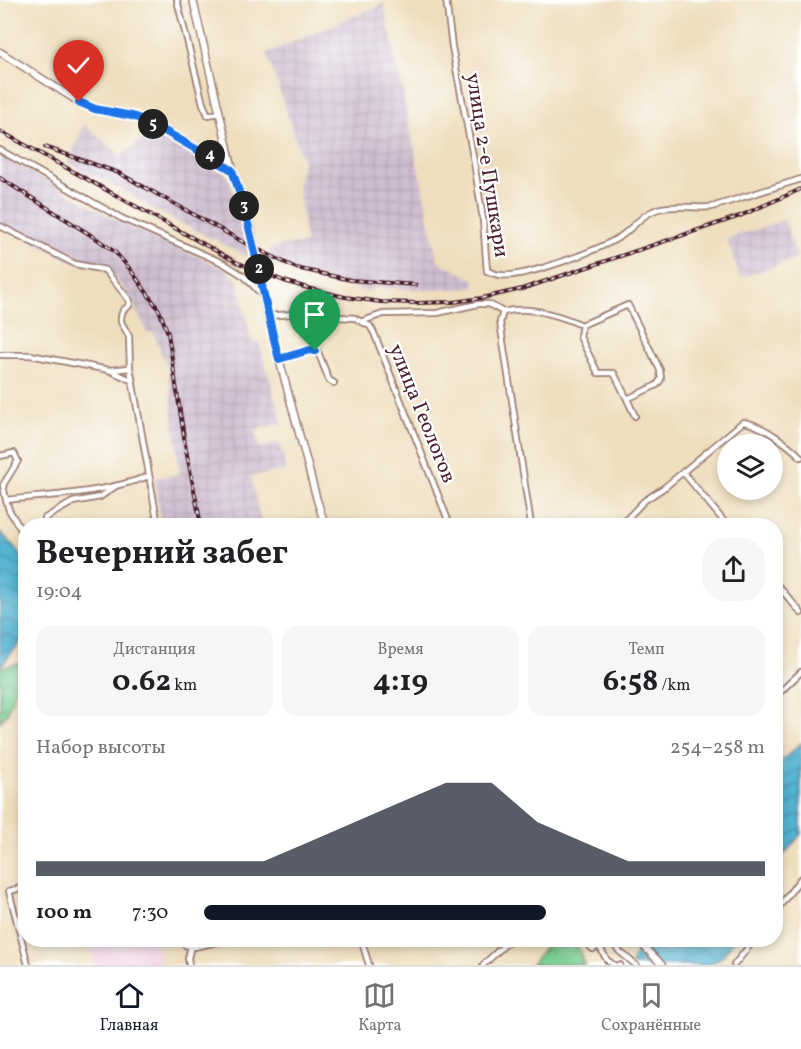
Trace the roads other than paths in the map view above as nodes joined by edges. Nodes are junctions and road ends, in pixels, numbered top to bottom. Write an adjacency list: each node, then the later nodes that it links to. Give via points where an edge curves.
1 (177, 0): 5 (street, via 203,104 208,115)
2 (193, 0): 5 (main road)
3 (446, 0): 10 (street, улица 2-е Пушкари, via 478,185 487,271 500,276 548,267 608,244 657,210 678,205 712,207)
4 (0, 52): 8 (main road, via 79,102 149,122)
5 (220, 113): 6 (main road)
6 (227, 144): 8 (main road, via 222,153); 9 (main road)
7 (0, 150): 12 (street, via 121,218 224,263 244,276)
8 (209, 155): 9 (main road)
9 (232, 170): 12 (main road, via 251,229)
10 (801, 179)
11 (0, 226): 19 (street, via 75,264 105,270 130,301 120,317 129,336)
12 (262, 296): 14 (main road)
13 (503, 312): 15 (street, via 489,304 478,304 437,313 383,314); 16 (street, via 515,308 528,310); 37 (street, via 500,322)
14 (267, 316): 15 (street, via 292,314); 18 (main road)
15 (358, 320): 36 (street, улица Геологов, via 374,333)
16 (582, 325): 23 (street, via 580,337 598,373 614,373); 23 (street, via 628,305 661,379 657,385)
17 (0, 355): 20 (street, via 30,355)
18 (279, 359): 22 (street, via 318,351 328,380); 35 (main road)
19 (130, 368): 20 (street); 21 (street)
20 (109, 370): 21 (street)
21 (133, 381): 28 (street)
22 (334, 383)
23 (627, 399): 24 (street)
24 (635, 416)
25 (0, 456): 31 (street, via 14,453 18,461 3,485)
26 (801, 457): 27 (street, via 760,428 743,422)
27 (683, 472): 38 (street); 39 (street)
28 (149, 476): 29 (street); 34 (street)
29 (116, 486): 30 (street); 32 (street, via 92,500)
30 (92, 490): 31 (street); 32 (street)
31 (6, 500): 40 (street)
32 (71, 503): 33 (street)
33 (45, 518)
34 (157, 518)
35 (323, 518)
36 (447, 518)
37 (530, 518)
38 (628, 518)
39 (721, 518)
40 (18, 525)
41 (783, 591): 42 (street)
42 (801, 613)
43 (801, 672): 44 (street)
44 (783, 689)
45 (801, 878): 47 (street)
46 (18, 889): 48 (street, via 9,891)
47 (783, 901)
48 (18, 926)
49 (23, 947): 57 (street)
50 (191, 947): 58 (street)
51 (363, 947): 59 (street)
52 (502, 947): 60 (street)
53 (599, 947): 61 (street, via 607,960)
54 (616, 947): 62 (street)
55 (645, 947): 63 (main road)
56 (748, 947): 64 (street)
57 (28, 965)
58 (189, 965)
59 (369, 965)
60 (483, 965)
61 (618, 965)
62 (636, 965)
63 (662, 965)
64 (734, 965)

